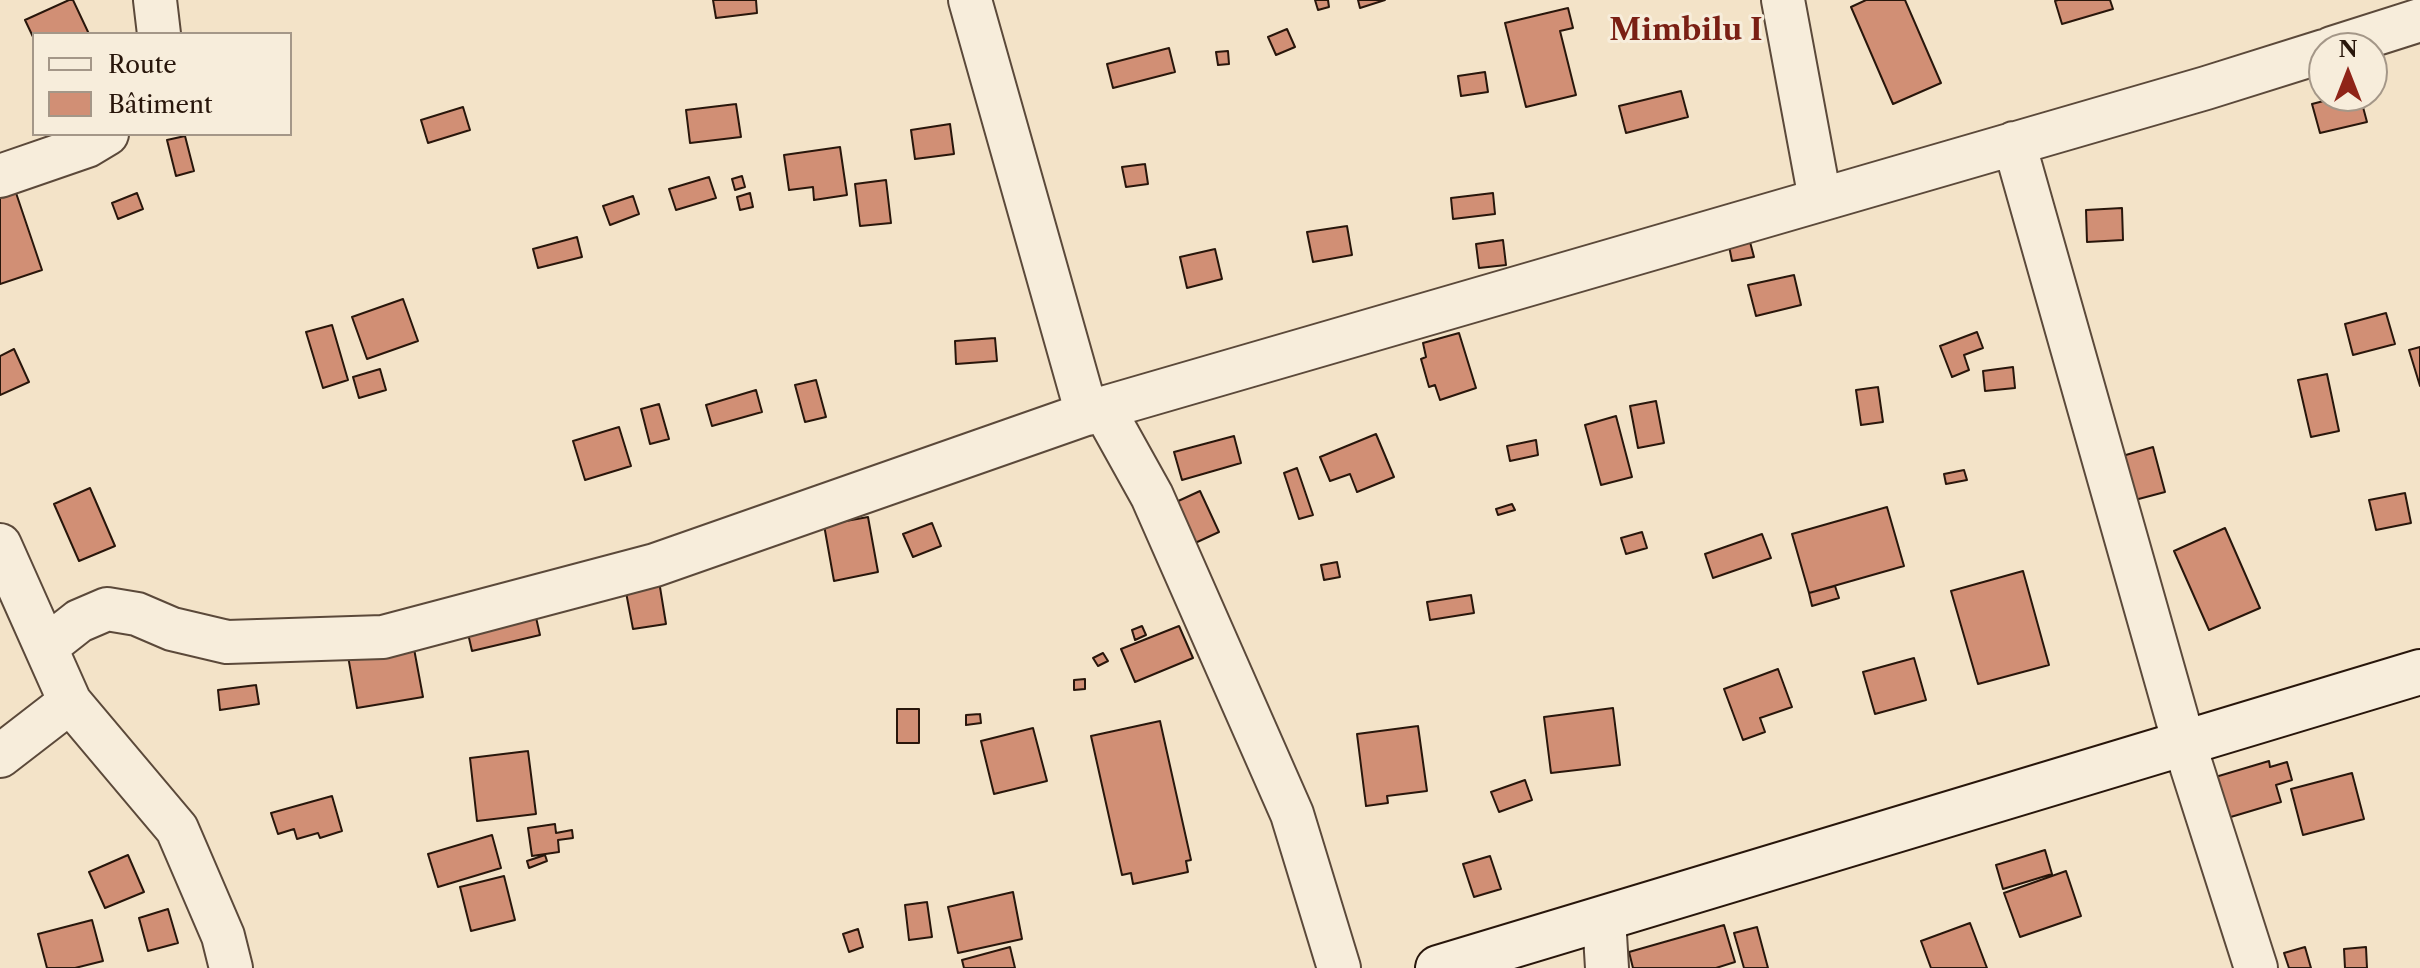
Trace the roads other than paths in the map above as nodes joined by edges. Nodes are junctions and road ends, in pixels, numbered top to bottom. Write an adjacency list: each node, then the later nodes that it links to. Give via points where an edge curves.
1 (155, 0): 5 (street)
2 (970, 0): 12 (street)
3 (1783, 0): 11 (street)
4 (2420, 20): 6 (street)
5 (159, 32)
6 (2382, 32)
7 (2308, 56): 9 (street)
8 (104, 136): 10 (street)
9 (2014, 143): 11 (street); 17 (street)
10 (0, 176)
11 (1820, 199): 12 (street)
12 (1095, 411): 14 (street, via 655,565 383,637 227,642 107,609 79,621); 21 (street, via 1152,496 1292,814)
13 (0, 545): 14 (street)
14 (46, 647): 16 (street)
15 (2420, 672): 17 (main road)
16 (70, 702): 18 (street); 20 (street, via 177,829 223,936)
17 (2184, 743): 19 (main road); 24 (street)
18 (0, 756)
19 (1604, 918): 22 (main road); 23 (street)
20 (231, 968)
21 (1339, 968)
22 (1438, 968)
23 (1607, 968)
24 (2256, 968)

